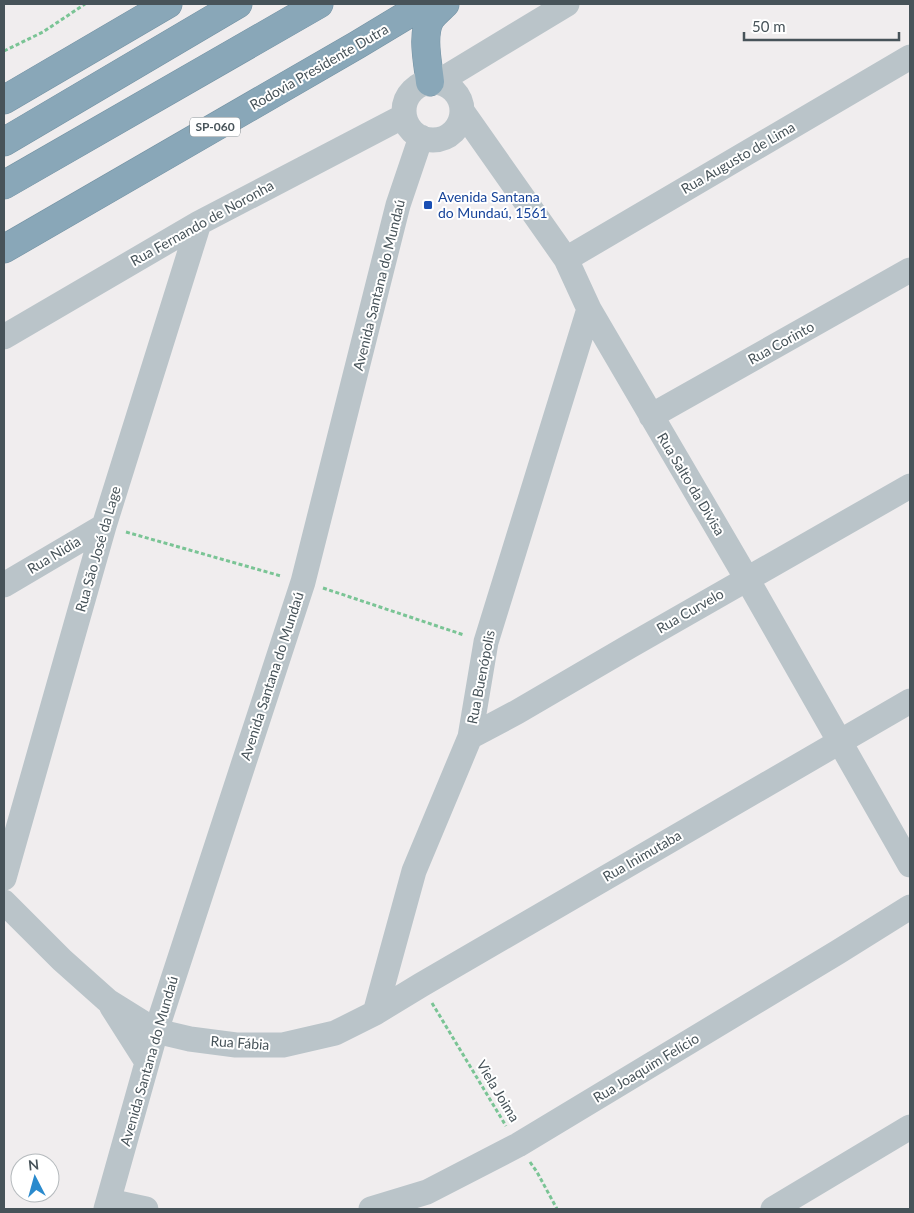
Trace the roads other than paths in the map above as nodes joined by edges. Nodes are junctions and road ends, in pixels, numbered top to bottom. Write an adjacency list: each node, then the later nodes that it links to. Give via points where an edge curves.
1 (168, 4): 9 (highway)
2 (238, 4): 13 (highway)
3 (318, 4): 14 (highway)
4 (425, 4): 16 (highway, Rodovia Presidente Dutra / SP-060)
5 (445, 4): 8 (highway, via 432,16 426,28)
6 (567, 4): 8 (street)
7 (910, 57): 17 (street, Rua Augusto de Lima)
8 (434, 82): 10 (street, via 446,84 458,95); 11 (street, via 415,87 409,93)
9 (4, 100)
10 (462, 111): 12 (street, via 458,126 445,137); 17 (street, Rua Salto da Divisa)
11 (404, 116): 12 (street, via 410,129); 15 (street, Rua Fernando de Noronha)
12 (421, 137): 35 (street, Avenida Santana do Mundaú, via 398,206 303,582)
13 (4, 142)
14 (4, 185)
15 (199, 223): 20 (street, Rua Fernando de Noronha); 23 (street, Rua São José da Lage)
16 (4, 249)
17 (566, 259): 19 (street, Rua Salto da Divisa)
18 (910, 270): 21 (street, Rua Corinto)
19 (589, 309): 21 (street, Rua Salto da Divisa); 27 (street, Rua Buenópolis, via 486,642)
20 (4, 337)
21 (651, 416): 24 (street, Rua Salto da Divisa)
22 (910, 486): 24 (street, Rua Curvelo)
23 (104, 526): 25 (street, Rua Nidia); 30 (street, Rua São José da Lage)
24 (747, 579): 27 (street, Rua Curvelo); 28 (street, Rua Salto da Divisa)
25 (4, 585)
26 (910, 701): 28 (street, Rua Inimutaba)
27 (470, 737): 34 (street, Rua Buenópolis, via 414,871)
28 (840, 741): 29 (street, Rua Salto da Divisa); 34 (street, Rua Inimutaba)
29 (910, 864)
30 (4, 878)
31 (4, 902): 33 (street, Rua Fábia)
32 (910, 907): 40 (street, Rua Joaquim Felício, via 518,1145 427,1192)
33 (108, 1001): 35 (street, Rua Fábia); 36 (street, Rua Fábia)
34 (375, 1013): 35 (street, Rua Fábia, via 335,1033 283,1045 236,1045)
35 (156, 1031): 36 (street, Avenida Santana do Mundaú)
36 (147, 1062): 38 (street, Avenida Santana do Mundaú)
37 (910, 1127): 41 (street)
38 (107, 1205): 39 (street)
39 (146, 1209)
40 (371, 1209)
41 (773, 1209)

